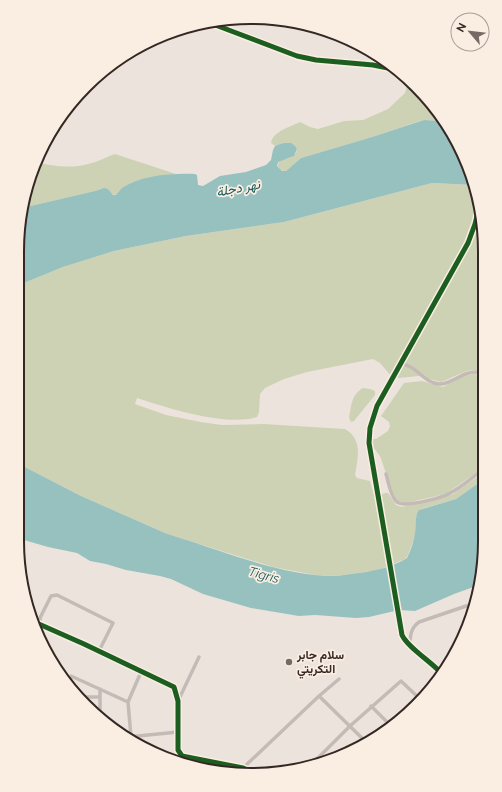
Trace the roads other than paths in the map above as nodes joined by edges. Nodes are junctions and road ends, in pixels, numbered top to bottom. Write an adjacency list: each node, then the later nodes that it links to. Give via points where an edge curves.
1 (219, 26): 2 (street, via 297,56)
2 (384, 67)
3 (476, 220): 4 (street, via 468,243)
4 (401, 364): 5 (street, via 410,365 425,378 438,384 466,373); 11 (street, via 374,413 369,443 401,631 403,638)
5 (478, 372)
6 (386, 474): 7 (street, via 394,500 406,505 451,493)
7 (478, 474)
8 (469, 605): 11 (street, via 419,622 411,632)
9 (39, 623): 12 (street, via 51,596 57,595 113,623)
10 (39, 624): 12 (street)
11 (410, 645): 14 (street)
12 (99, 651): 15 (street)
13 (199, 657): 23 (street)
14 (438, 670)
15 (141, 672): 23 (street, via 174,687); 24 (street)
16 (71, 679): 18 (street, via 71,676)
17 (339, 680): 19 (street)
18 (100, 689): 22 (street); 24 (street)
19 (319, 696): 28 (street); 35 (street)
20 (417, 696): 25 (street, via 401,681)
21 (85, 697): 22 (street)
22 (100, 697): 26 (street)
23 (178, 701): 29 (street)
24 (128, 702): 30 (street)
25 (371, 706): 27 (street); 28 (street)
26 (100, 711)
27 (387, 722)
28 (350, 726): 32 (street); 33 (street)
29 (178, 732): 31 (street); 35 (street, via 178,750 182,756)
30 (129, 733)
31 (135, 736)
32 (363, 739)
33 (320, 755): 34 (street)
34 (317, 758)
35 (242, 768)

